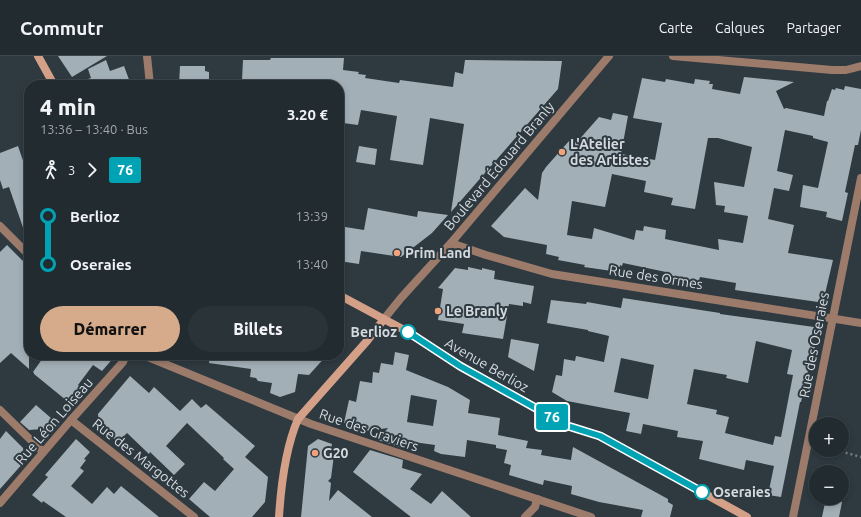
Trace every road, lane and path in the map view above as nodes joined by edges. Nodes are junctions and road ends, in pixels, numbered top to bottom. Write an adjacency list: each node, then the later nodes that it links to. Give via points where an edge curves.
1 (38, 56): 6 (main road)
2 (147, 56): 7 (street)
3 (609, 56): 10 (street, Boulevard Édouard Branly)
4 (673, 56): 5 (street, via 832,70)
5 (861, 66)
6 (51, 80)
7 (149, 80)
8 (861, 178): 13 (street, Rue des Oseraies)
9 (0, 226): 11 (street)
10 (451, 242): 13 (street, Rue des Ormes, via 552,274); 14 (street, Boulevard Édouard Branly)
11 (24, 250)
12 (344, 298): 14 (main road, Avenue Berlioz)
13 (832, 318): 15 (street, Rue des Ormes); 33 (street, Rue des Oseraies)
14 (384, 319): 19 (main road, Boulevard Édouard Branly); 26 (main road, Avenue Berlioz, via 460,366 568,426 600,436)
15 (861, 323)
16 (124, 360): 20 (street, Rue Léon Loiseau)
17 (155, 360): 19 (street, Rue des Graviers)
18 (0, 410): 21 (street)
19 (298, 419): 24 (street, Rue des Graviers); 28 (main road, via 281,488)
20 (71, 420): 21 (street, Rue Léon Loiseau); 27 (street, Rue des Margottes)
21 (43, 452): 25 (street, Rue Léon Loiseau)
22 (849, 454): 23 (path)
23 (861, 457)
24 (537, 499): 29 (street, via 535,507); 30 (street, Rue des Graviers)
25 (0, 503)
26 (731, 508): 31 (main road, Avenue Berlioz); 32 (main road, Avenue Berlioz)
27 (194, 517)
28 (279, 517)
29 (525, 517)
30 (591, 517)
31 (740, 517)
32 (747, 517)
33 (792, 517)

